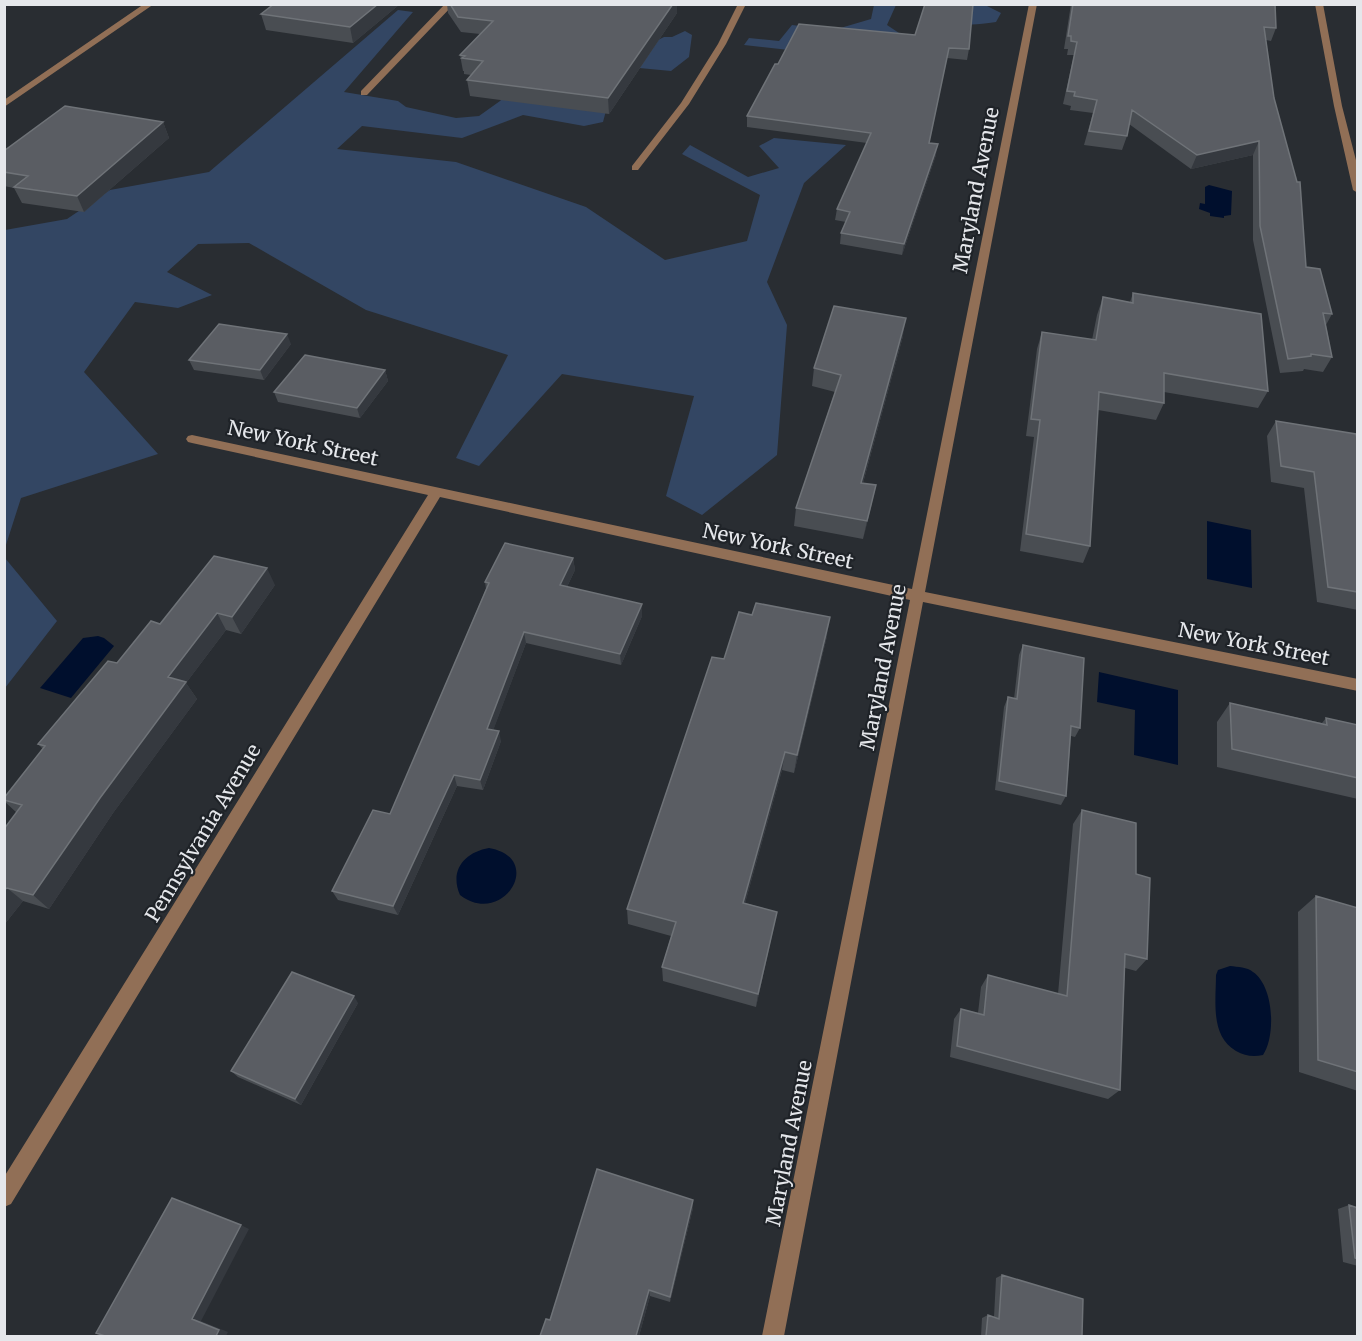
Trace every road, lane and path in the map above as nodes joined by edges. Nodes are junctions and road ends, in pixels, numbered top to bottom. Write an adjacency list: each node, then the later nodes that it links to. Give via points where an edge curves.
1 (150, 4): 7 (street)
2 (450, 4): 6 (street)
3 (742, 4): 8 (street, via 686,104)
4 (1033, 4): 12 (street, Maryland Avenue)
5 (1319, 4): 9 (street)
6 (364, 93)
7 (4, 104)
8 (635, 168)
9 (1358, 190)
10 (192, 439): 11 (street, New York Street)
11 (437, 491): 12 (street, New York Street); 14 (street, Pennsylvania Avenue)
12 (918, 596): 13 (street, New York Street); 15 (street, Maryland Avenue)
13 (1358, 685)
14 (4, 1197)
15 (773, 1336)

